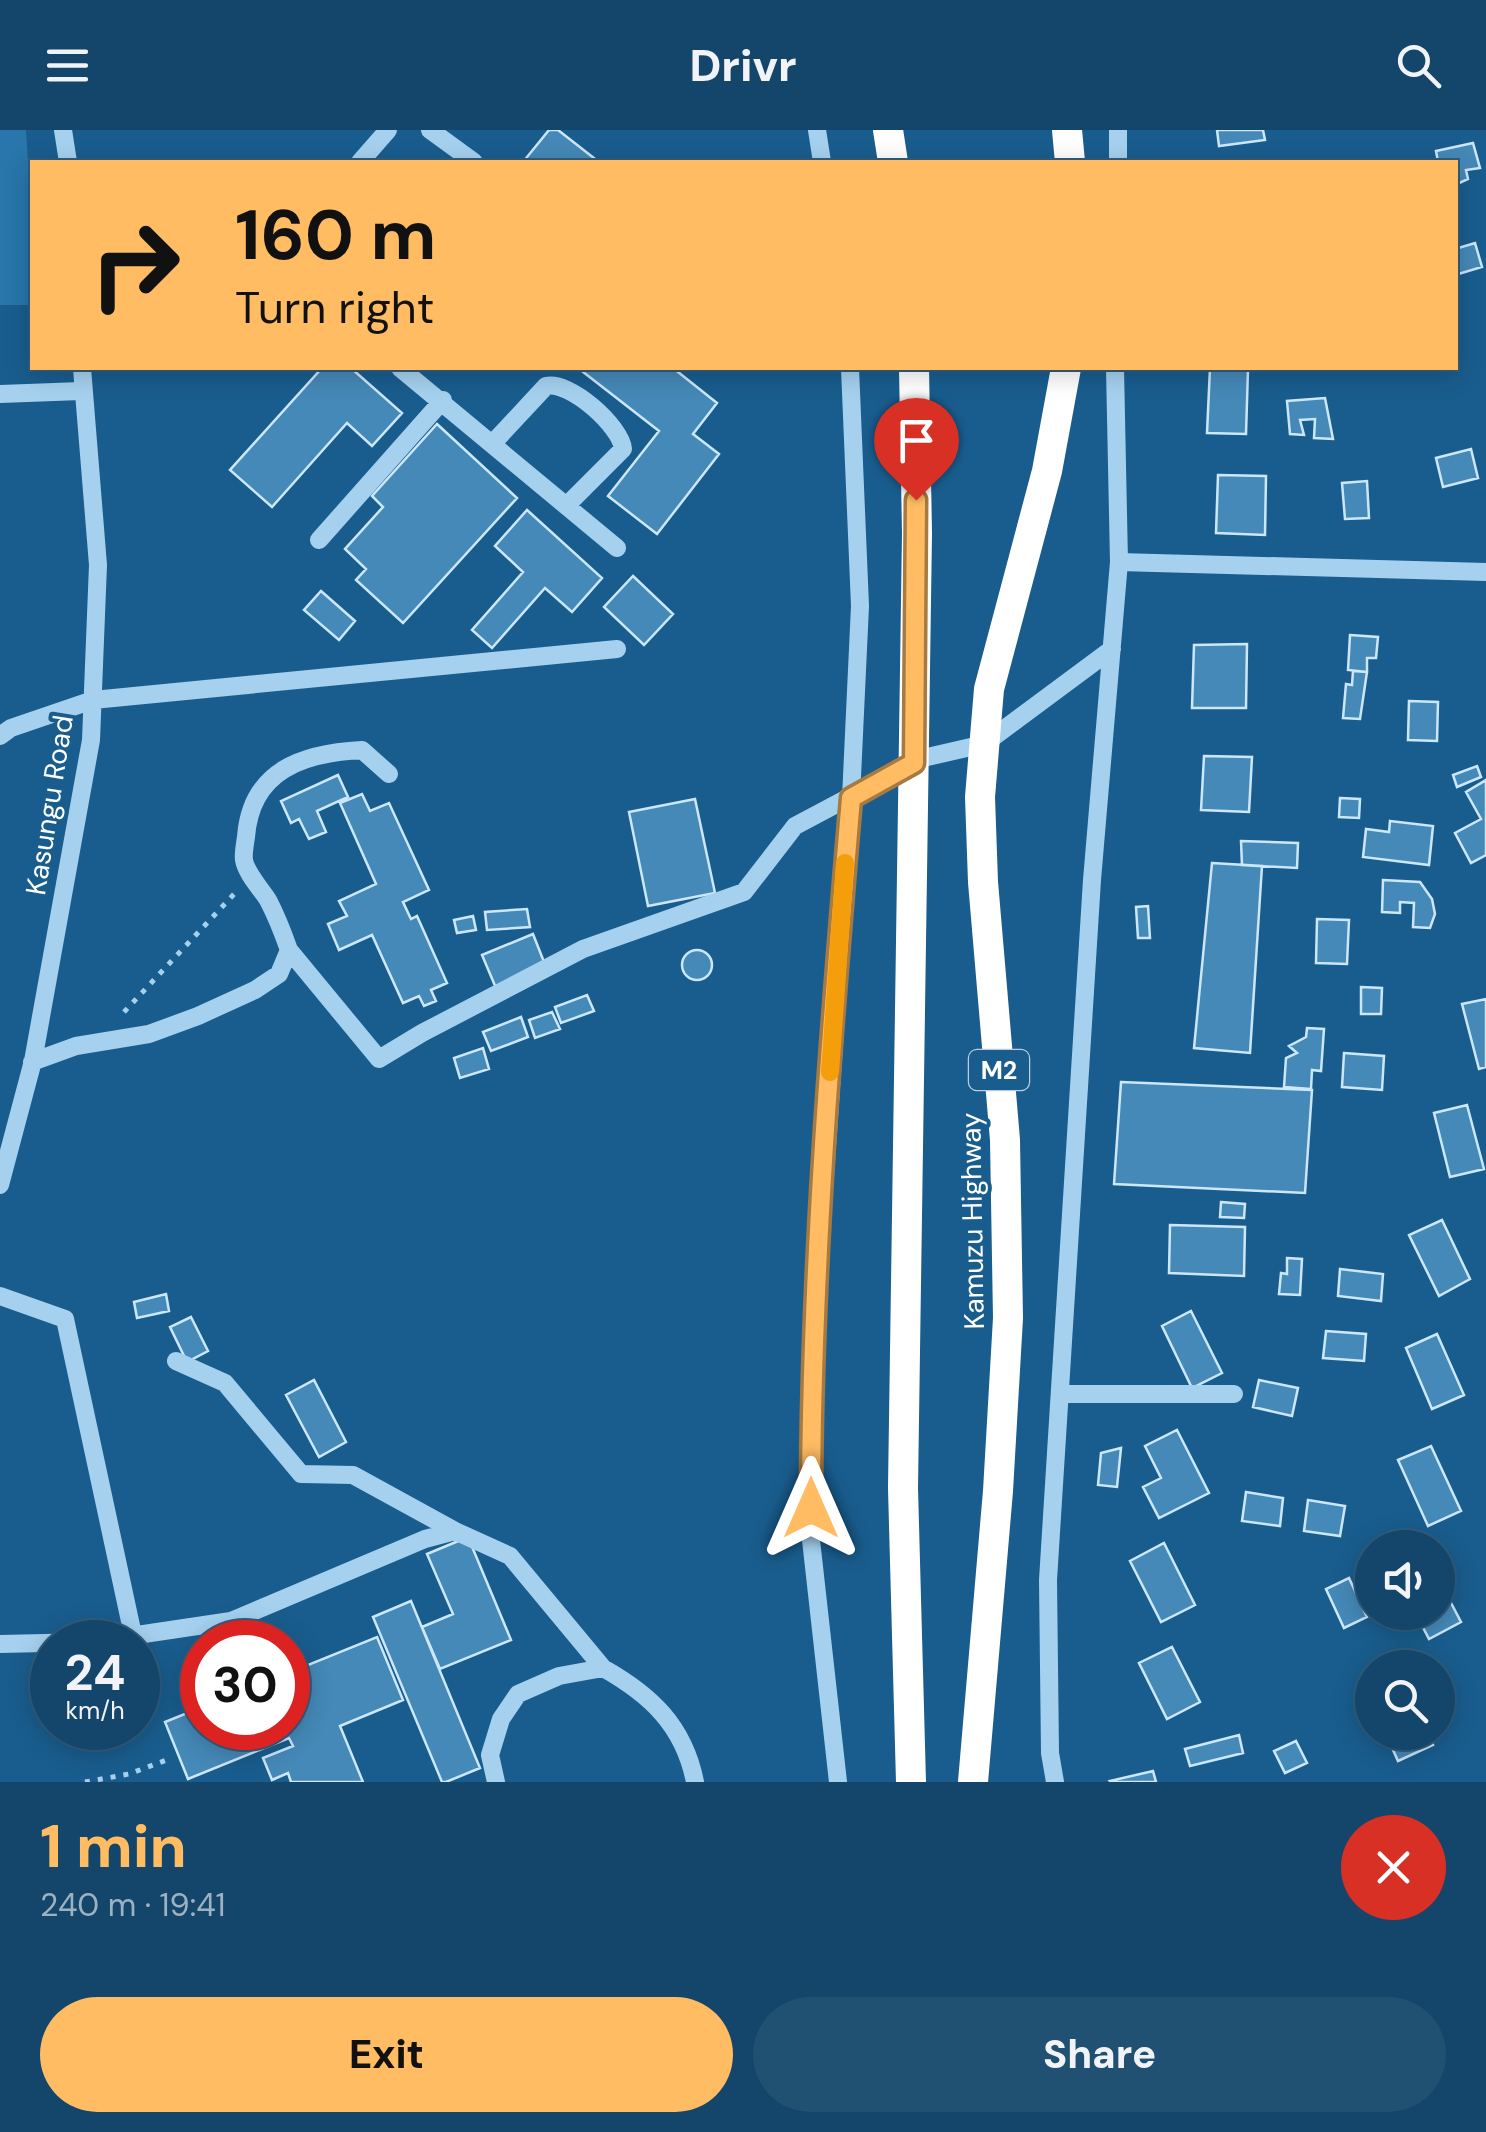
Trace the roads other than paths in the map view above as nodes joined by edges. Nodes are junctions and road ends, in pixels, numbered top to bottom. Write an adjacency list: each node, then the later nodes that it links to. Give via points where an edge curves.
1 (63, 130): 8 (street)
2 (388, 130): 9 (street)
3 (430, 130): 10 (street)
4 (817, 130): 11 (street)
5 (888, 130): 12 (highway)
6 (1067, 130): 13 (highway)
7 (1118, 130): 14 (street)
8 (68, 160)
9 (362, 160)
10 (471, 160)
11 (822, 160)
12 (892, 160)
13 (1070, 160)
14 (1118, 160)
15 (82, 370): 21 (street, Kasungu Road)
16 (403, 370): 23 (street)
17 (850, 370): 37 (street, via 860,606)
18 (914, 370): 35 (highway)
19 (1066, 370): 34 (highway, Kamuzu Highway / M2, via 1047,472 989,689)
20 (1115, 370): 28 (street)
21 (81, 391): 22 (street); 32 (street, Kasungu Road, via 98,565)
22 (0, 394)
23 (442, 400): 24 (street); 26 (street)
24 (493, 443): 25 (street); 25 (street, via 546,386 571,389 616,430 623,449)
25 (566, 506): 27 (street)
26 (319, 540)
27 (617, 548)
28 (1119, 562): 29 (street); 31 (street)
29 (1486, 572)
30 (617, 649): 32 (street)
31 (1112, 649): 34 (street); 44 (street)
32 (93, 700): 33 (street); 39 (street, Kasungu Road)
33 (0, 736)
34 (984, 744): 35 (street); 56 (highway, Kamuzu Highway / M2, via 979,822 1005,1140 1008,1318)
35 (914, 763): 37 (street); 55 (highway, via 903,1431)
36 (389, 774): 38 (street, via 362,750 336,752 298,761 270,777 256,795 244,862)
37 (851, 798): 38 (street, via 795,826 744,892 582,949 379,1059); 54 (street, via 811,1378 811,1540)
38 (290, 950): 39 (street, via 278,974 198,1016)
39 (32, 1062): 40 (street, Kasungu Road)
40 (8, 1123): 41 (street, Kasungu Road)
41 (0, 1185)
42 (0, 1296): 47 (street, via 65,1320)
43 (176, 1361): 46 (street, via 225,1383 301,1474 353,1475)
44 (1060, 1394): 45 (street); 57 (street, via 1046,1638)
45 (1234, 1394)
46 (455, 1532): 48 (street, via 231,1621); 51 (street, via 510,1556)
47 (130, 1620)
48 (160, 1631)
49 (30, 1643): 50 (street)
50 (0, 1644)
51 (603, 1668): 52 (street, via 559,1676 518,1694 500,1720 490,1755); 53 (street, via 669,1717)
52 (496, 1782)
53 (695, 1782)
54 (838, 1782)
55 (911, 1782)
56 (973, 1782)
57 (1055, 1782)

